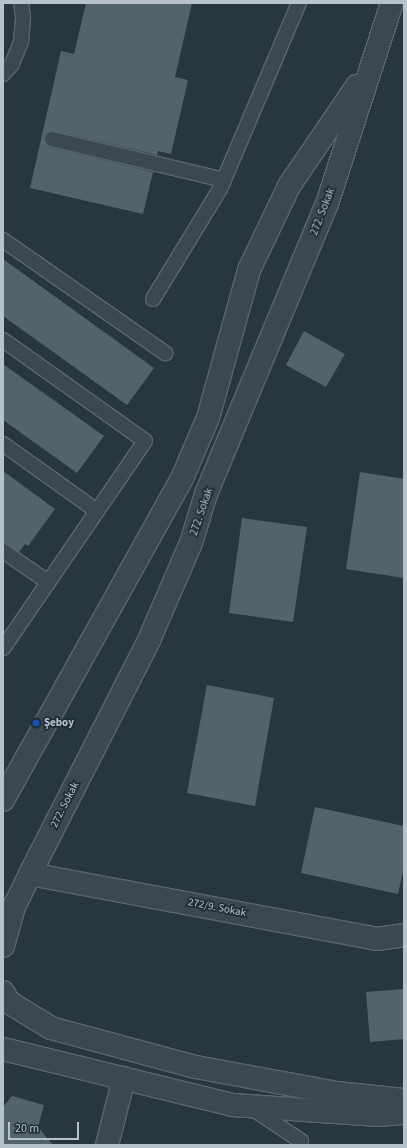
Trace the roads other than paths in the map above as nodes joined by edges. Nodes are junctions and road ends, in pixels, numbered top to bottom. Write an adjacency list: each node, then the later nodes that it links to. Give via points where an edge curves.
1 (21, 3): 5 (lane, via 24,17 21,42 12,64)
2 (299, 3): 7 (lane)
3 (392, 3): 4 (street, 272. Sokak)
4 (372, 65): 13 (street, 272. Sokak, via 289,186 249,270 208,418); 14 (street, 272. Sokak, via 327,204)
5 (3, 74)
6 (52, 139): 7 (lane)
7 (224, 180): 9 (lane)
8 (3, 240): 11 (lane)
9 (153, 299)
10 (3, 340): 15 (lane, via 145,441)
11 (165, 353)
12 (3, 444): 15 (lane)
13 (183, 476): 14 (street); 19 (street, 272. Sokak)
14 (206, 494): 20 (street, 272. Sokak, via 191,543 150,640)
15 (97, 511): 17 (lane)
16 (3, 551): 17 (lane)
17 (48, 582): 18 (lane)
18 (3, 648)
19 (3, 800)
20 (30, 874): 21 (street, 272/9. Sokak, via 377,939); 22 (street, 272. Sokak, via 14,907)
21 (404, 935)
22 (3, 946)
23 (3, 992): 26 (street, via 10,1003 51,1028 196,1067 336,1093)
24 (3, 1049): 25 (street)
25 (124, 1078): 27 (street, via 233,1105); 29 (street)
26 (404, 1100)
27 (248, 1106): 28 (street, via 379,1115); 30 (lane, via 301,1141)
28 (404, 1113)
29 (107, 1145)
30 (302, 1145)

